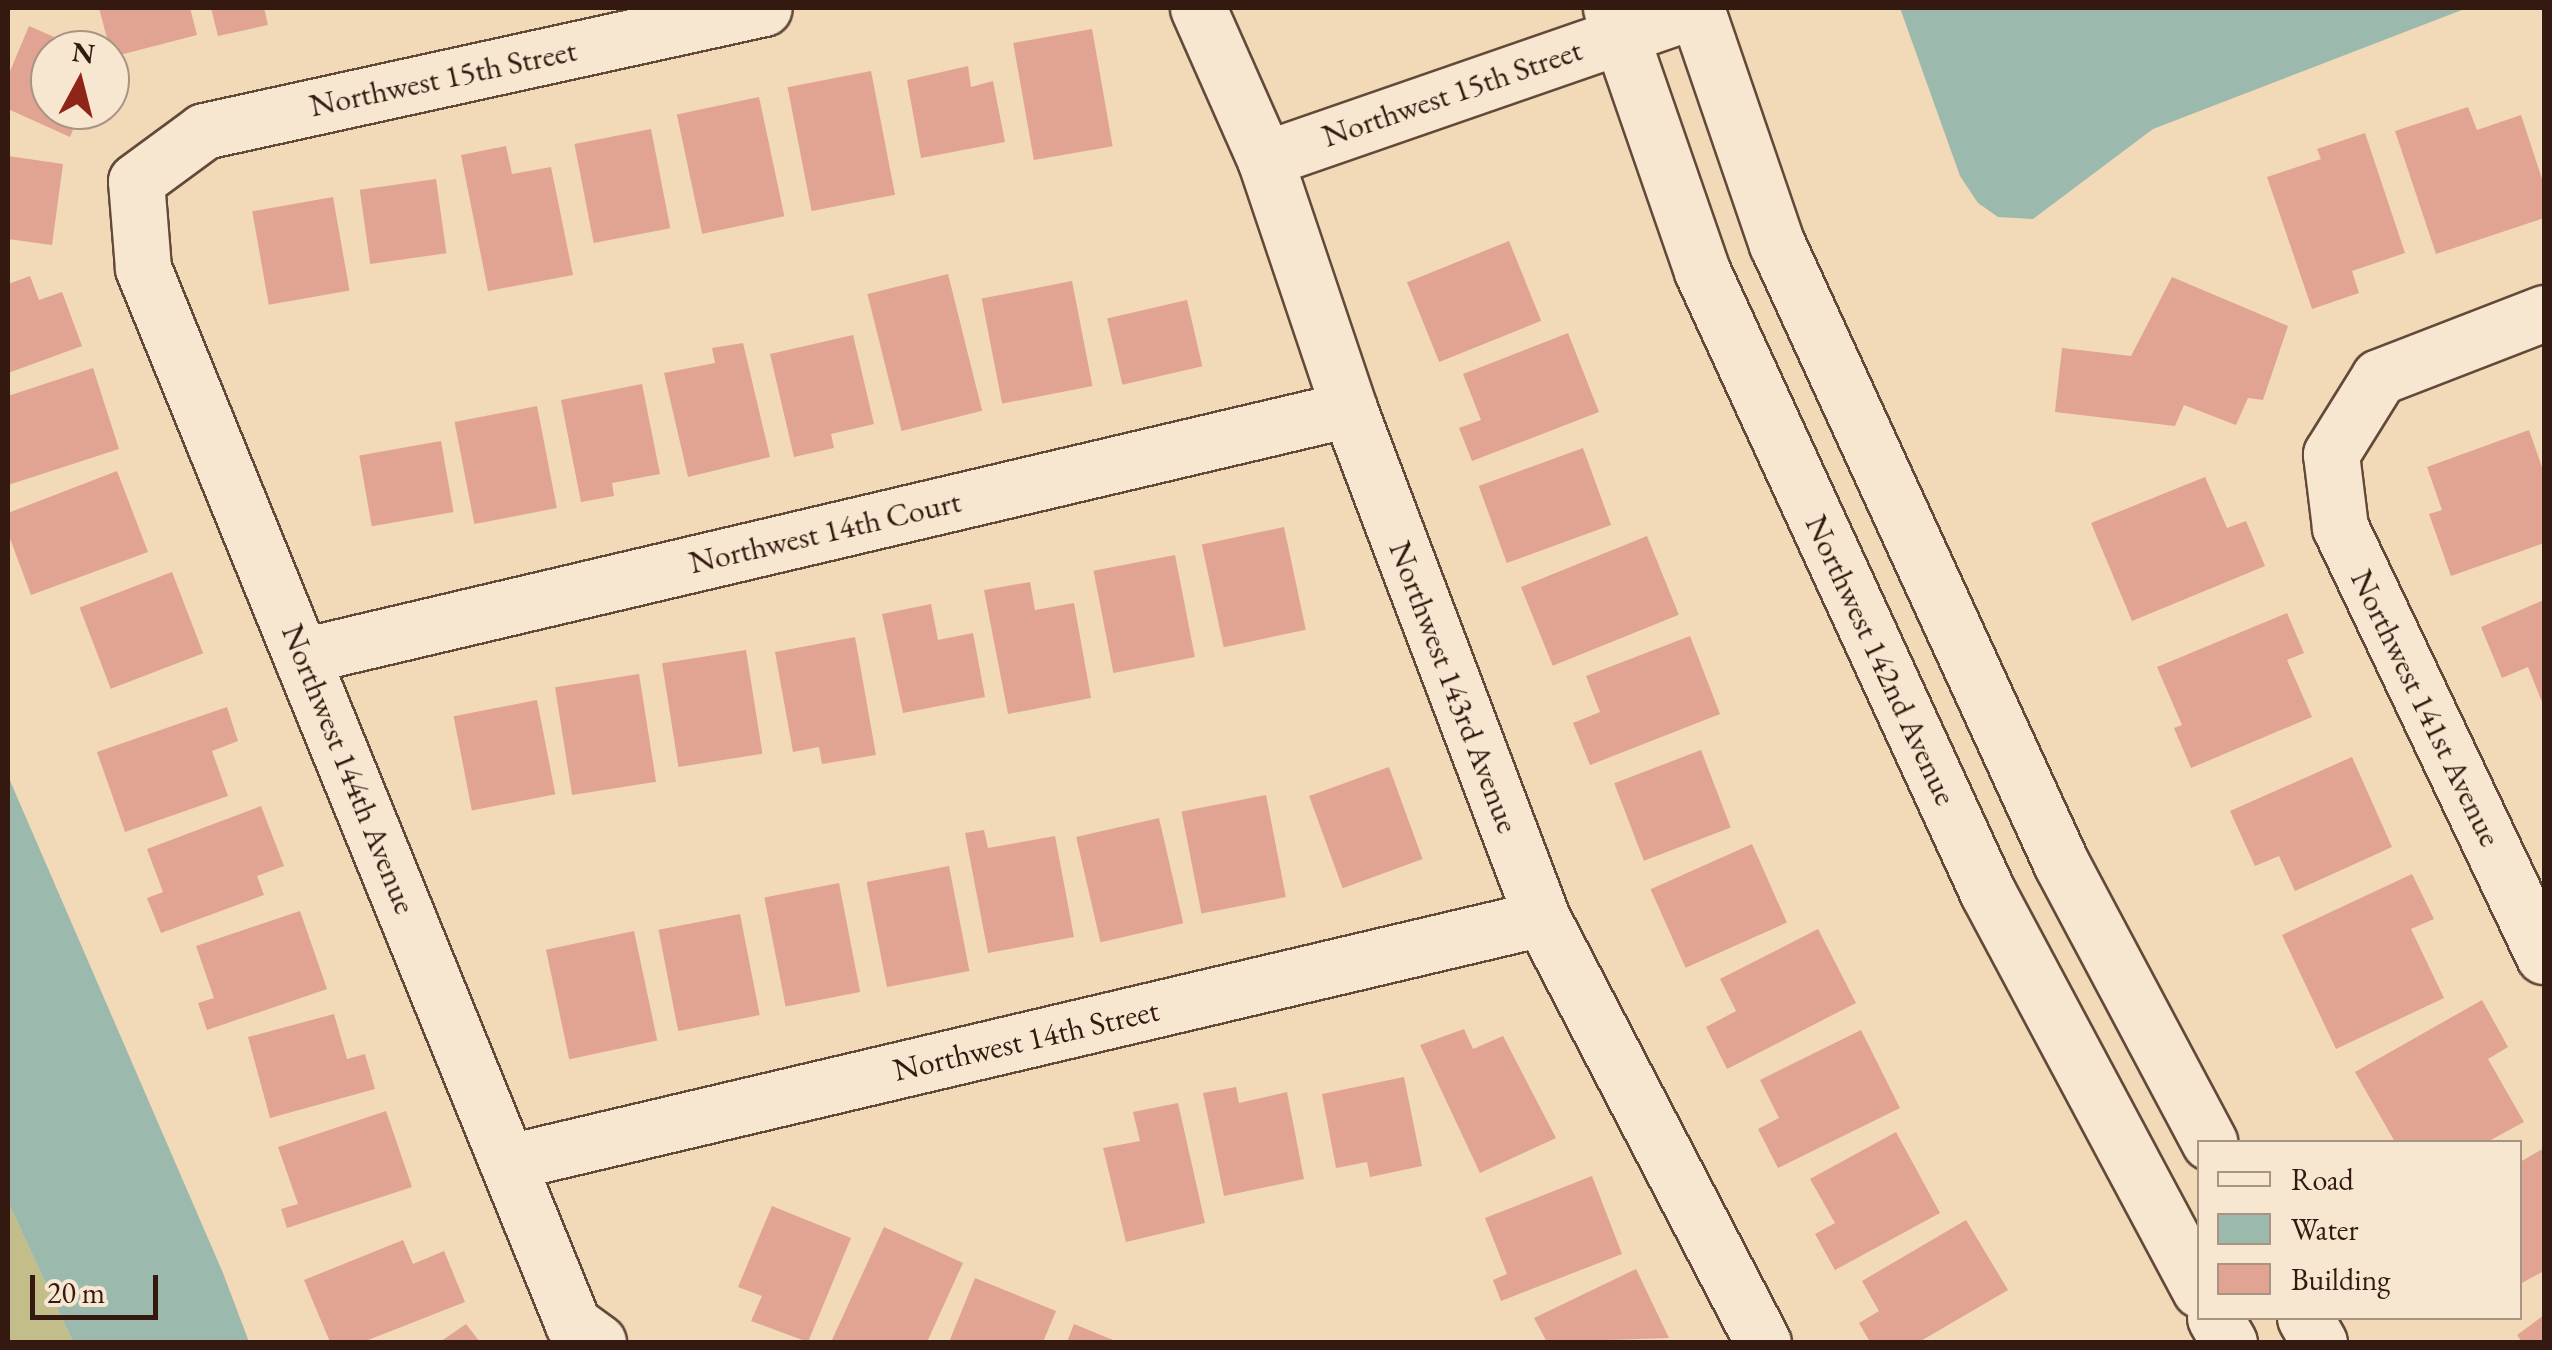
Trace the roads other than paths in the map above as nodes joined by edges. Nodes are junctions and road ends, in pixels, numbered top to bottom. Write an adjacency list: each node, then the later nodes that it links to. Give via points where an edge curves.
1 (764, 8): 6 (street, Northwest 15th Street, via 204,131)
2 (1198, 8): 5 (street, Northwest 143rd Avenue)
3 (1696, 9): 4 (street, Northwest 15th Street); 12 (street, via 1785,261 2062,865)
4 (1616, 21): 5 (street, Northwest 15th Street); 14 (street, Northwest 142nd Avenue, via 1702,271 1972,858)
5 (1265, 159): 8 (street, Northwest 143rd Avenue)
6 (136, 181): 9 (street, Northwest 144th Avenue, via 142,268)
7 (2544, 313): 11 (street, Northwest 141st Avenue, via 2378,377 2331,454 2340,527)
8 (1348, 409): 9 (street, Northwest 14th Court); 10 (street, Northwest 143rd Avenue)
9 (302, 656): 13 (street, Northwest 144th Avenue)
10 (1542, 918): 13 (street, Northwest 14th Street); 18 (street, Northwest 143rd Avenue)
11 (2544, 956)
12 (2208, 1140)
13 (510, 1162): 17 (street, Northwest 144th Avenue, via 573,1324)
14 (2197, 1284)
15 (2216, 1320): 19 (street)
16 (2307, 1320): 20 (street)
17 (598, 1342)
18 (1763, 1342)
19 (2229, 1342)
20 (2320, 1342)

